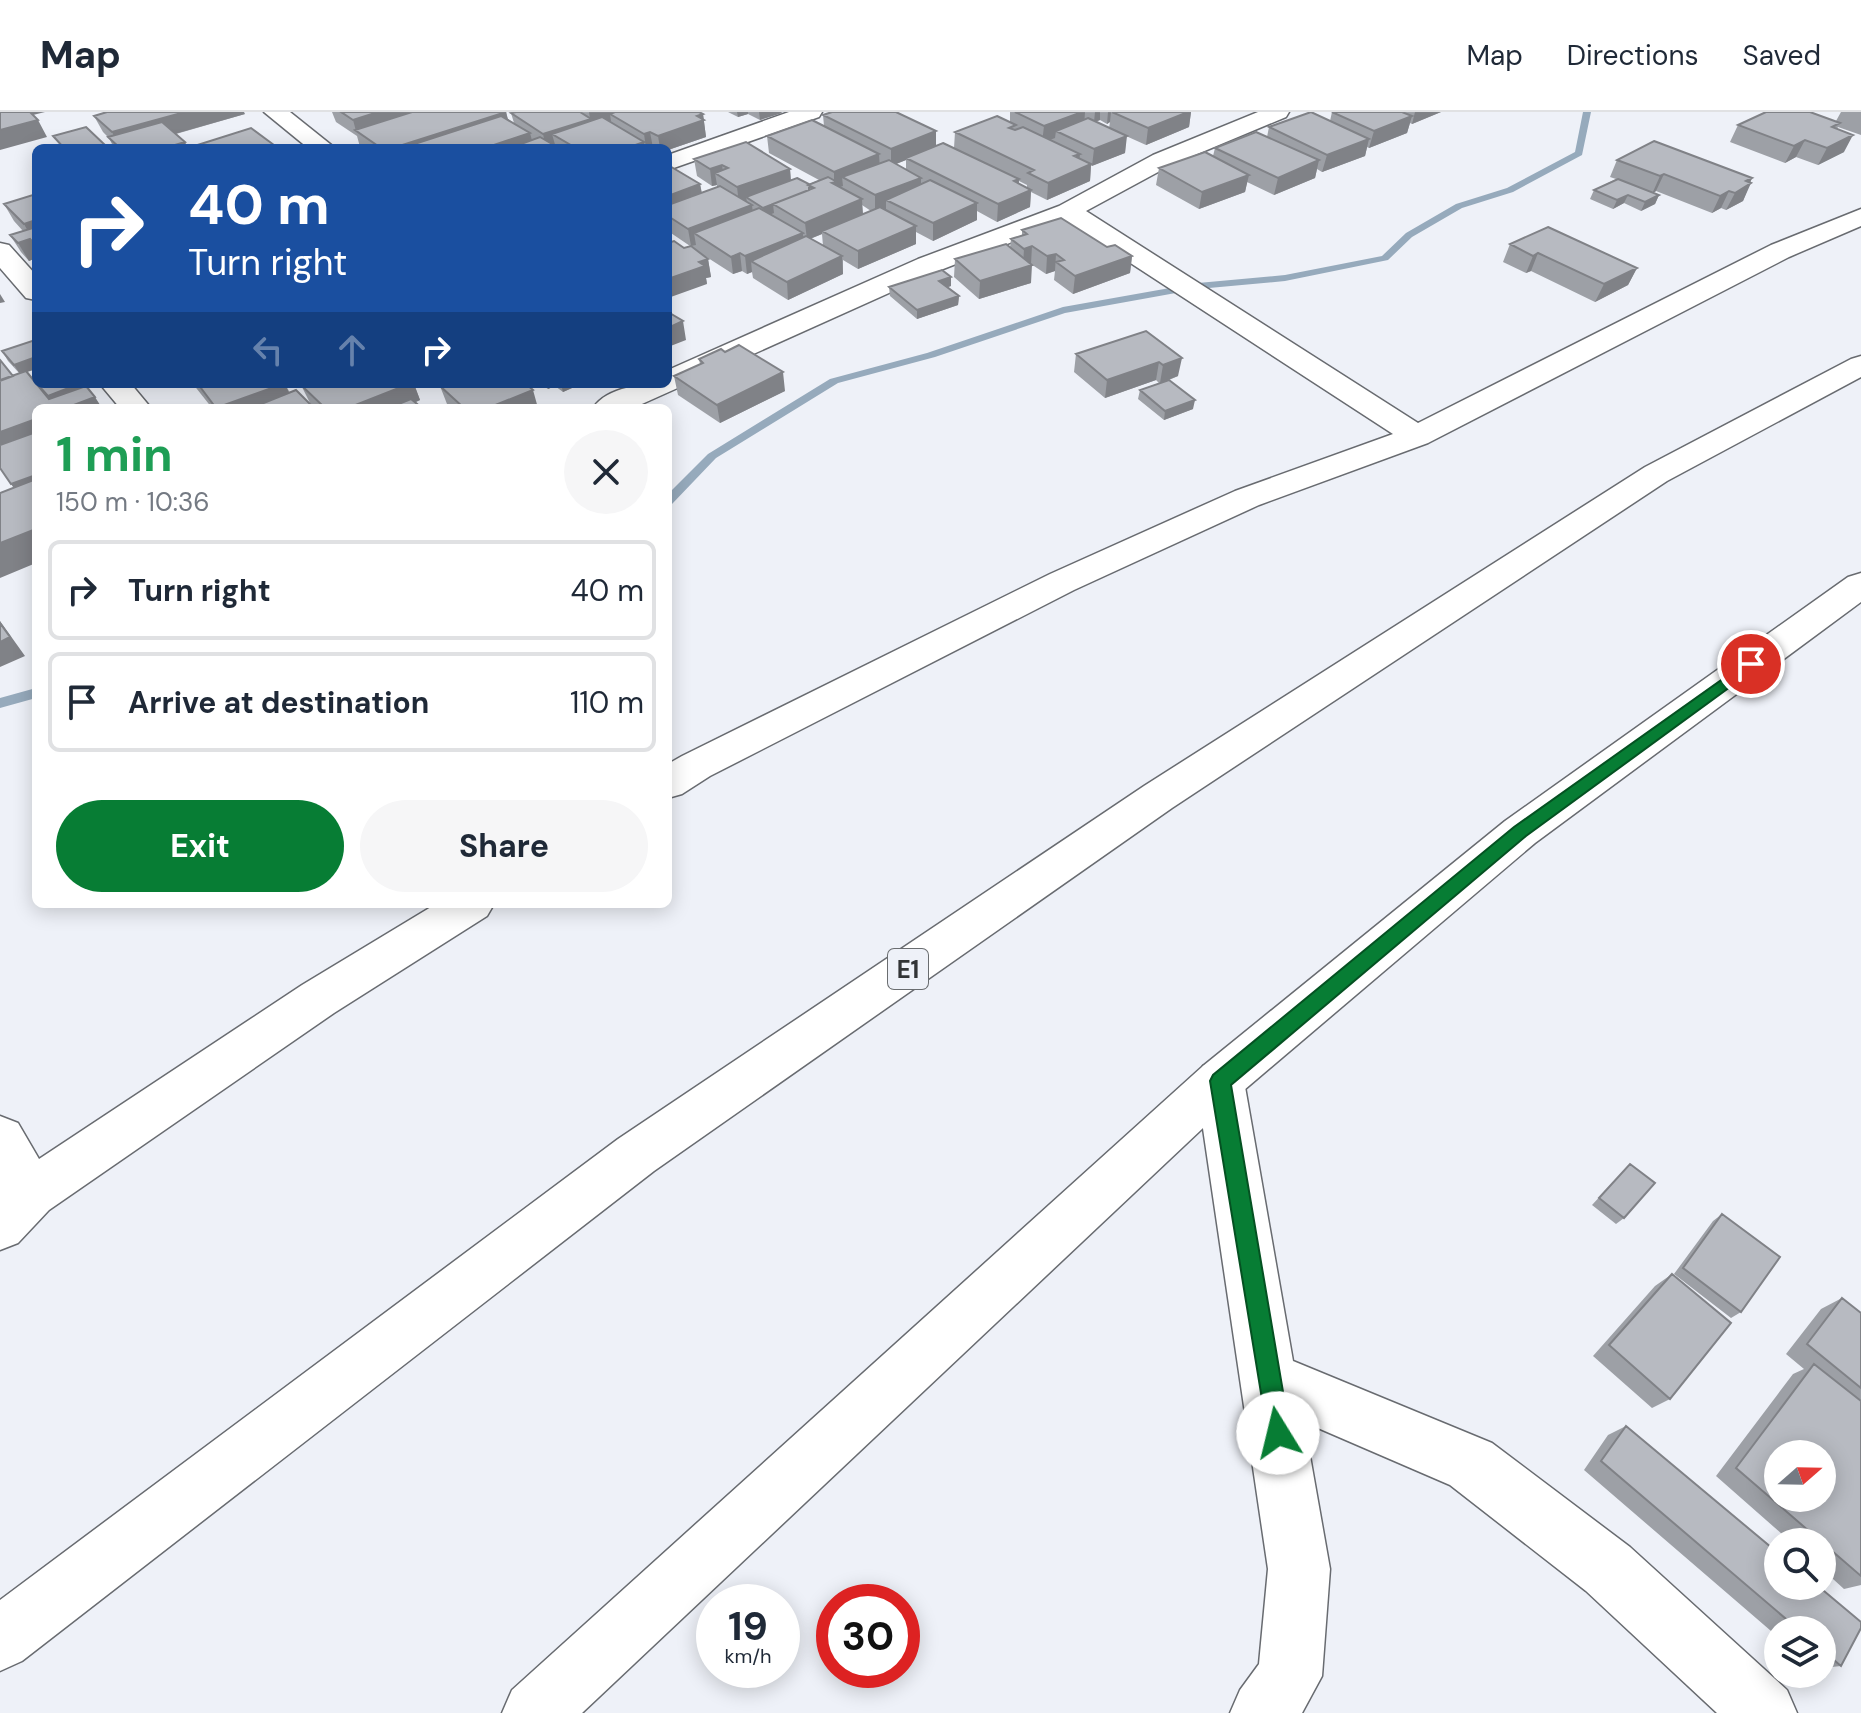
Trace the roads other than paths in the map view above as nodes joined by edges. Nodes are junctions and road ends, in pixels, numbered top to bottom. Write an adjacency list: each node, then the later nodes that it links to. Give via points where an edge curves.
1 (275, 112): 6 (main road)
2 (811, 112): 5 (main road)
3 (1278, 112): 8 (main road, via 1224,122)
4 (714, 125): 5 (main road)
5 (739, 137): 7 (main road)
6 (318, 144)
7 (672, 162)
8 (1068, 211): 13 (main road, via 928,265); 18 (main road)
9 (1861, 217): 18 (main road, via 1780,251)
10 (0, 251): 11 (main road)
11 (32, 287)
12 (1861, 365): 26 (main road, E1, via 1656,474 1145,806 636,1155)
13 (672, 379)
14 (118, 388): 16 (main road)
15 (652, 388): 17 (main road)
16 (132, 404)
17 (617, 404)
18 (1417, 436): 20 (main road, via 1247,498 1076,576)
19 (1861, 585): 22 (main road, via 1520,832)
20 (672, 781)
21 (466, 908): 24 (main road, via 318,999)
22 (1220, 1081): 25 (main road); 27 (main road)
23 (0, 1139): 24 (main road)
24 (15, 1209)
25 (1269, 1379): 28 (main road, via 1299,1569 1290,1676); 29 (main road, via 1471,1464 1608,1569)
26 (0, 1639)
27 (535, 1713)
28 (1263, 1713)
29 (1764, 1713)

